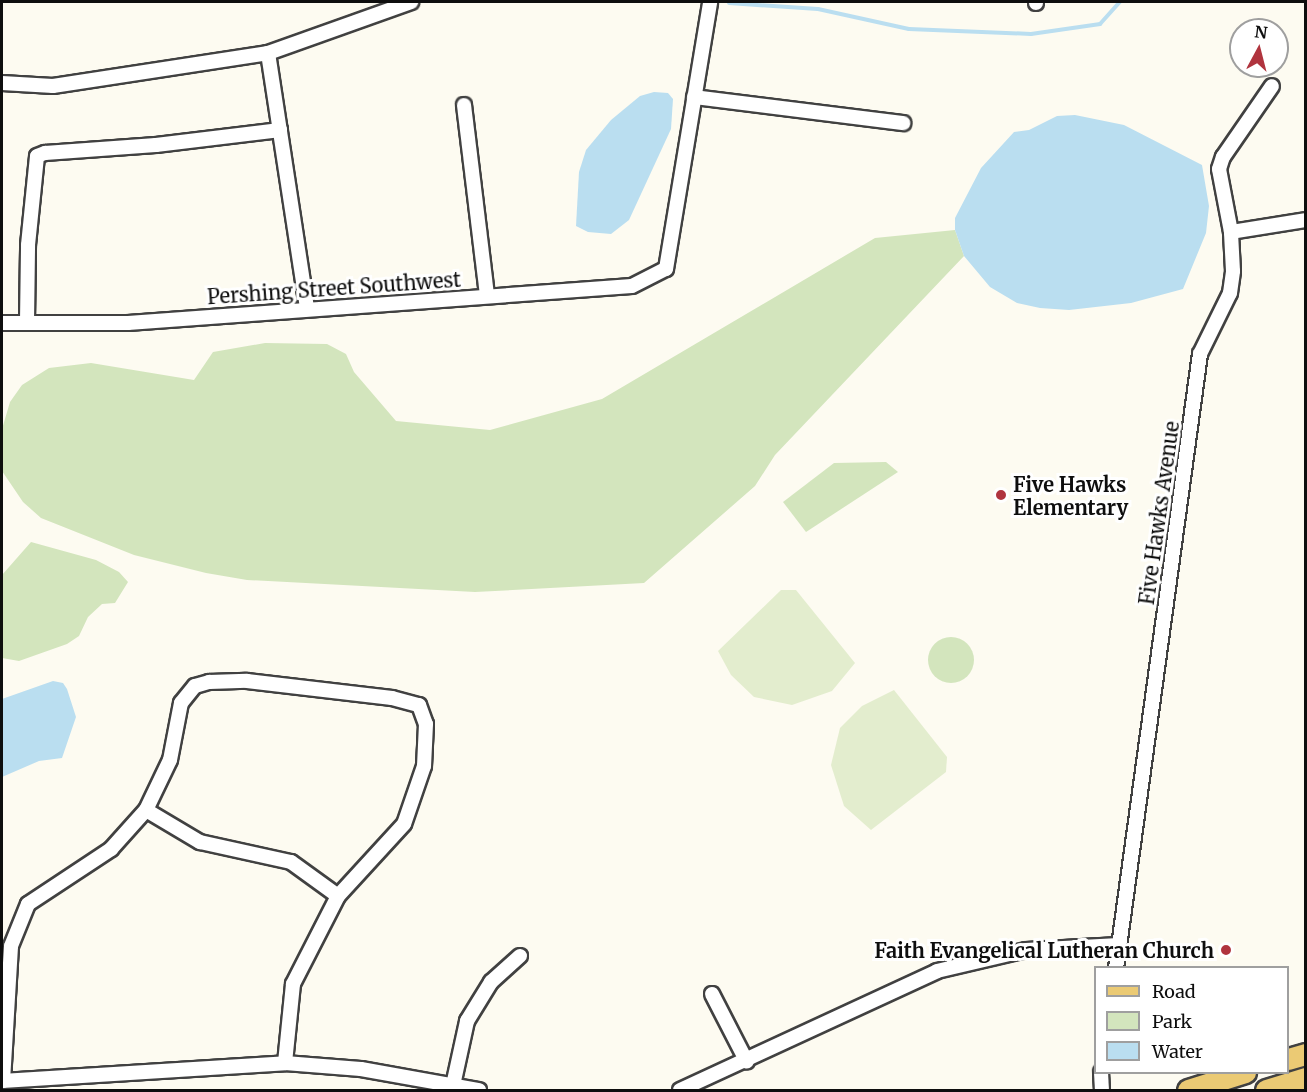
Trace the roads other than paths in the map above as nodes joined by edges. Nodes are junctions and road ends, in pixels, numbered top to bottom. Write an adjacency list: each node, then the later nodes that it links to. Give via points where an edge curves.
1 (411, 2): 3 (street)
2 (710, 2): 6 (street)
3 (268, 53): 4 (street, via 53,86); 9 (street)
4 (2, 83)
5 (1272, 86): 11 (street, Five Hawks Avenue, via 1223,157 1219,169)
6 (694, 97): 8 (street); 12 (street, Pershing Street Southwest, via 666,269 632,286)
7 (464, 105): 12 (street)
8 (903, 123)
9 (280, 130): 13 (street); 14 (street, via 37,156 28,245)
10 (1305, 220): 11 (street)
11 (1231, 232): 18 (street, Five Hawks Avenue, via 1234,254 1230,293 1200,354 1195,385)
12 (487, 296): 13 (street, Pershing Street Southwest)
13 (307, 309): 14 (street, Pershing Street Southwest, via 128,323)
14 (27, 321): 15 (street, Pershing Street Southwest)
15 (2, 323)
16 (146, 810): 17 (street, via 200,842 291,862); 17 (street, via 170,760 181,703 195,686 247,681 392,698 419,705 426,724 424,766 404,824); 29 (street, via 111,849 28,904 11,946)
17 (338, 896): 25 (street, via 293,984)
18 (1119, 945): 20 (street, Five Hawks Avenue); 24 (street, via 1026,950 937,970)
19 (520, 956): 30 (street, via 492,982 467,1021)
20 (1116, 966)
21 (712, 994): 24 (street)
22 (1305, 1054): 23 (main road)
23 (1289, 1058)
24 (747, 1062): 32 (street)
25 (285, 1063): 29 (street); 30 (street)
26 (1101, 1074): 33 (street)
27 (1239, 1074): 34 (main road)
28 (1305, 1078): 35 (main road)
29 (2, 1081)
30 (453, 1087): 31 (street)
31 (479, 1090)
32 (680, 1090)
33 (1102, 1090)
34 (1188, 1090)
35 (1266, 1090)

